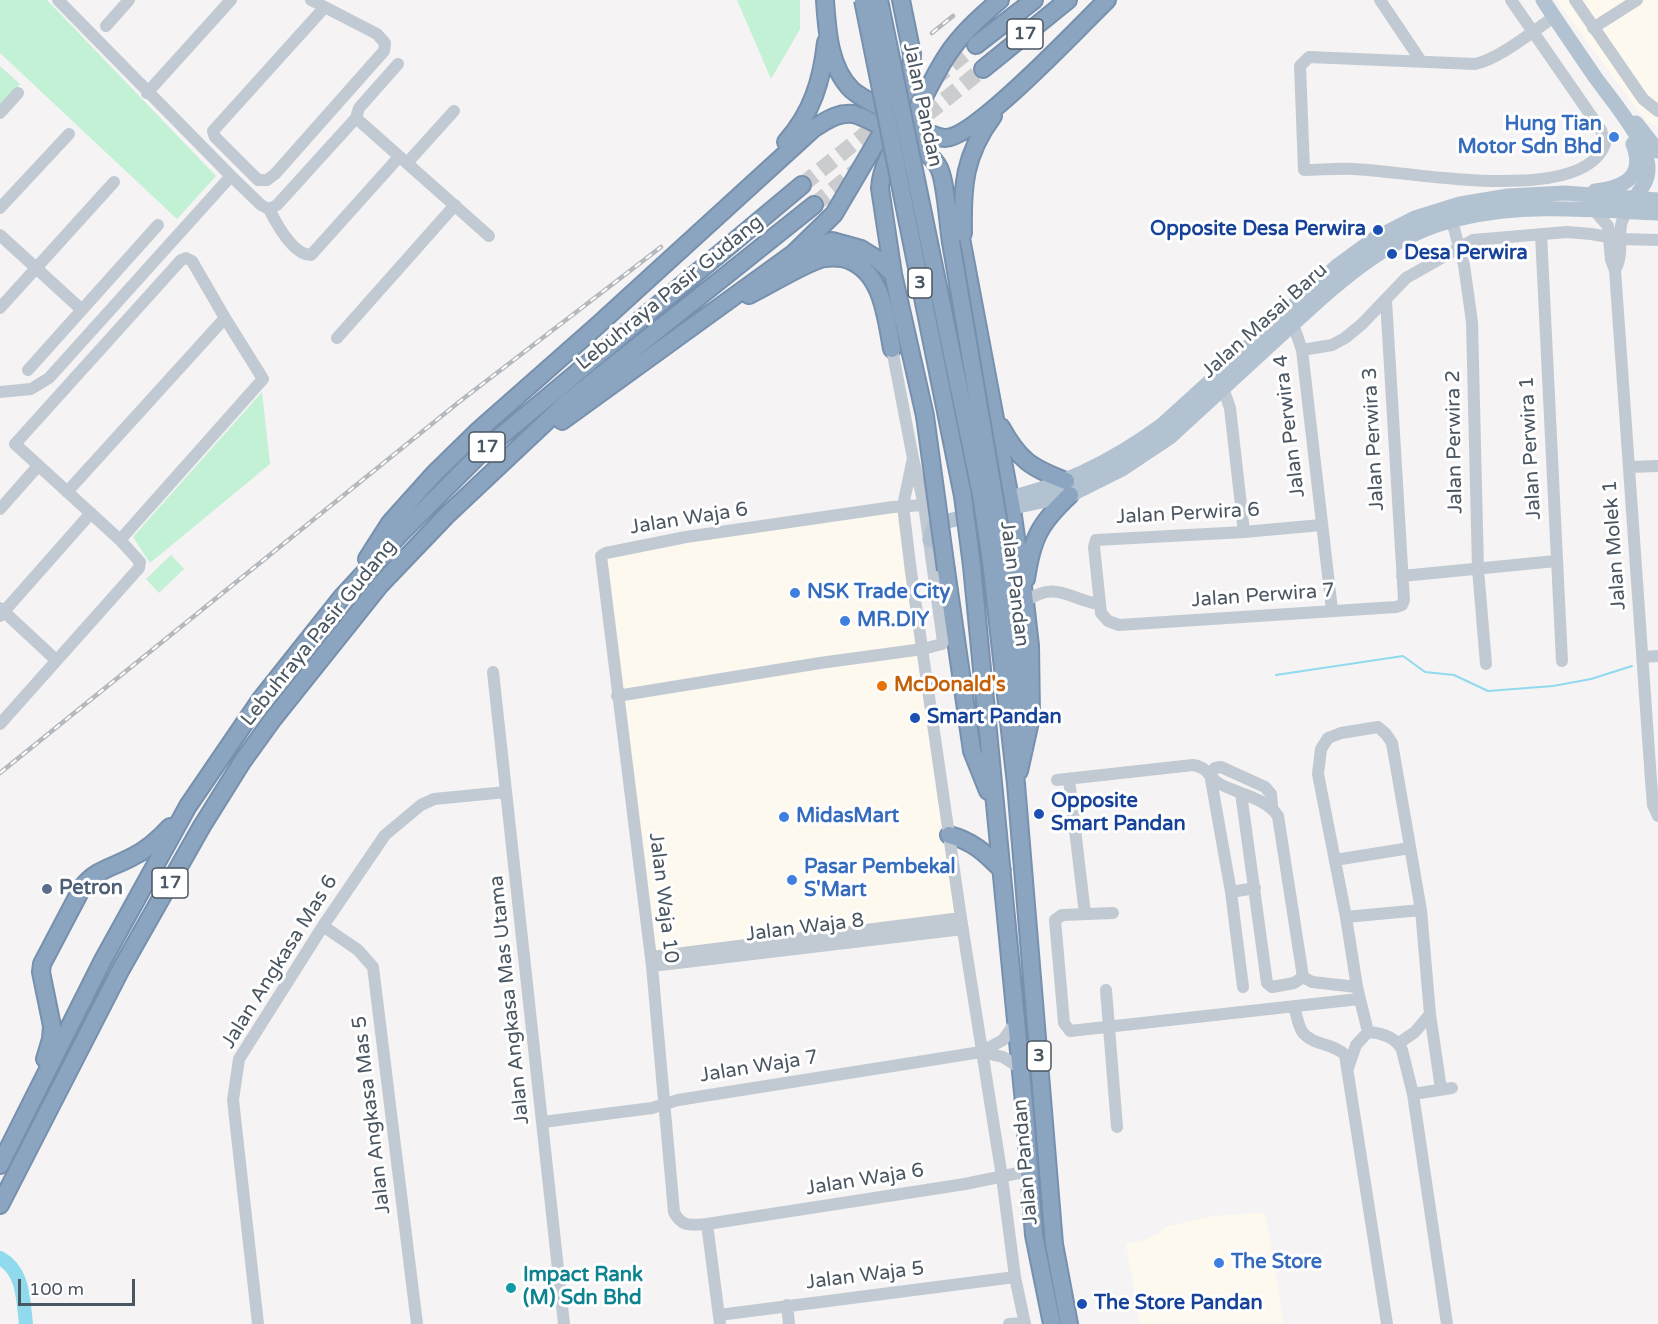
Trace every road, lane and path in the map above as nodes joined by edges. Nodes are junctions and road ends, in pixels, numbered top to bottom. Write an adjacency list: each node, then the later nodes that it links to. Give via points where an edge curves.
1 (58, 0): 30 (street)
2 (129, 0): 20 (street)
3 (231, 0): 30 (street)
4 (311, 0): 18 (street)
5 (825, 0): 23 (highway)
6 (863, 0): 123 (highway, Jalan Pandan / 3, bridge, via 963,496)
7 (879, 0): 99 (highway, Jalan Pandan / 3, bridge, via 981,495)
8 (901, 0): 36 (highway, via 912,67 910,85)
9 (1000, 0): 38 (highway, via 957,41)
10 (1034, 0): 24 (highway, 17)
11 (1068, 0): 27 (highway, 17)
12 (1107, 0): 31 (highway)
13 (1380, 0): 25 (street)
14 (1511, 0): 22 (street)
15 (1543, 0): 19 (main road)
16 (1575, 0): 21 (street)
17 (1637, 0): 21 (street)
18 (324, 8): 18 (street, via 213,131 258,180 275,174 384,51 384,43 377,34)
19 (1554, 17): 22 (street); 28 (main road)
20 (106, 26)
21 (1593, 28): 33 (street, via 1643,99)
22 (1532, 32): 25 (street, via 1485,62); 25 (street, via 1604,138 1598,157 1565,176 1513,182 1353,169 1304,170 1299,82 1302,62 1309,57)
23 (828, 33): 36 (highway, via 842,78 862,97); 65 (highway, via 820,81 797,130)
24 (976, 45)
25 (1421, 61)
26 (398, 64): 37 (street, via 358,108)
27 (983, 69)
28 (1597, 80): 35 (main road); 47 (main road, via 1602,97 1634,146 1636,168 1623,184 1610,189)
29 (18, 93): 34 (street)
30 (147, 93): 44 (street)
31 (1005, 101): 38 (highway, via 956,136 944,139); 63 (highway, via 973,147 966,168)
32 (454, 111): 43 (street)
33 (1658, 111)
34 (0, 112)
35 (1622, 112): 42 (main road); 51 (main road, via 1649,168 1646,184)
36 (893, 114): 38 (highway); 39 (highway)
37 (356, 118): 43 (street); 53 (street, via 277,205)
38 (910, 122): 41 (highway)
39 (884, 129): 41 (highway); 65 (highway, via 854,114 829,118); 66 (highway, via 834,214)
40 (69, 134): 52 (street)
41 (900, 137): 63 (highway, via 923,150 940,172); 68 (highway, via 884,164 880,188)
42 (1658, 151)
43 (403, 160): 49 (street); 53 (street, via 313,253 306,255 283,235)
44 (231, 177): 53 (street); 80 (street, via 49,378 31,389)
45 (114, 182): 67 (street)
46 (802, 184): 103 (highway, Lebuhraya Pasir Gudang / 17, via 482,452)
47 (1565, 193): 51 (main road, Jalan Masai Baru); 87 (main road, Jalan Masai Baru, via 1460,204 1415,218 1374,239 1337,266 1162,425)
48 (1658, 200): 51 (main road, Jalan Masai Baru)
49 (455, 205): 60 (street); 75 (street)
50 (814, 205): 85 (highway, Lebuhraya Pasir Gudang / 17, via 565,404)
51 (1631, 206): 54 (main road, Jalan Masai Baru); 55 (main road, Jalan Masai Baru); 61 (street, Jalan Molek 1)
52 (0, 208)
53 (269, 209)
54 (1594, 210): 56 (main road, Jalan Masai Baru, via 1515,209); 61 (street, Jalan Molek 1)
55 (1658, 213)
56 (1452, 220): 64 (street, Jalan Perwira 2); 74 (main road, Jalan Masai Baru, via 1382,250)
57 (158, 225): 72 (street)
58 (1541, 234): 61 (street, via 1578,232); 64 (street, via 1480,238); 100 (street, Jalan Perwira 1)
59 (0, 235): 67 (street)
60 (489, 236)
61 (1615, 239): 62 (street); 86 (street, Jalan Molek 1, via 1611,260 1616,270)
62 (1658, 240)
63 (957, 245): 81 (highway); 99 (highway, bridge)
64 (1460, 247): 69 (street, via 1406,278); 101 (street, Jalan Perwira 2, via 1472,322)
65 (675, 253): 103 (highway, via 434,474 390,523)
66 (794, 253): 68 (highway, via 832,241 861,249); 70 (highway)
67 (36, 268): 71 (street); 72 (street)
68 (893, 274): 123 (highway, bridge, via 924,416 972,751)
69 (1386, 300): 77 (street, via 1345,338 1332,345); 102 (street, Jalan Perwira 3)
70 (725, 302): 76 (highway, via 747,296 816,260 848,260 865,270 878,290); 85 (highway)
71 (0, 308)
72 (82, 310): 78 (street)
73 (225, 318): 83 (street, via 192,261 181,260 15,444); 89 (street); 97 (street, via 263,381)
74 (1293, 324): 77 (street, Jalan Perwira 4); 79 (main road, Jalan Masai Baru)
75 (337, 338)
76 (892, 349): 82 (street)
77 (1302, 350): 95 (street, Jalan Perwira 4)
78 (28, 370)
79 (1223, 388): 87 (main road, Jalan Masai Baru, via 1146,454 1122,469); 96 (street, via 1230,408)
80 (0, 392)
81 (993, 413): 87 (highway, via 1013,449); 91 (highway)
82 (913, 458): 88 (street); 90 (street)
83 (38, 466): 89 (street); 93 (street)
84 (1658, 466): 86 (street)
85 (498, 467): 159 (highway, Lebuhraya Pasir Gudang / 17, via 380,585 242,762 121,969)
86 (1630, 467): 110 (street, Jalan Molek 1)
87 (1068, 488): 91 (main road, Jalan Masai Baru); 104 (highway, via 1035,540)
88 (907, 490): 90 (street, via 913,487); 92 (street)
89 (67, 492): 94 (street)
90 (923, 499): 91 (main road, Jalan Masai Baru, via 939,512); 92 (street, Jalan Waja 6); 98 (street)
91 (1010, 504): 98 (main road, Jalan Masai Baru, via 938,524); 104 (highway)
92 (903, 506): 108 (street); 115 (street, Jalan Waja 6, via 686,537 601,556)
93 (0, 508)
94 (91, 513): 97 (street); 107 (street)
95 (1321, 525): 96 (street, Jalan Perwira 6); 106 (street)
96 (1244, 532): 105 (street, Jalan Perwira 6, via 1096,540)
97 (120, 540): 111 (street, via 137,556 139,568)
98 (930, 540): 108 (street, via 943,642)
99 (998, 560): 118 (highway, Jalan Pandan / 3)
100 (1556, 561): 101 (street); 112 (street, Jalan Perwira 1)
101 (1478, 569): 102 (street); 113 (street, Jalan Perwira 2)
102 (1402, 576): 106 (street, Jalan Perwira 7, via 1404,600 1396,608)
103 (342, 597): 121 (highway, Lebuhraya Pasir Gudang / 17, via 261,699)
104 (1025, 599): 105 (street, Jalan Perwira 7, via 1050,591 1064,592); 118 (highway, via 1031,717)
105 (1100, 608): 106 (street, Jalan Perwira 7, via 1108,621 1119,625)
106 (1332, 610)
107 (1, 612): 111 (street)
108 (923, 649): 115 (street); 125 (street)
109 (1658, 656): 110 (street)
110 (1643, 657): 124 (street, Jalan Molek 1, via 1653,805)
111 (56, 660): 116 (street)
112 (1562, 661)
113 (1486, 664)
114 (493, 672): 119 (street, Jalan Angkasa Mas Utama)
115 (617, 696): 137 (street, Jalan Waja 10)
116 (0, 724)
117 (1210, 774): 120 (street, via 1216,782); 122 (street, via 1221,768 1265,788 1271,794); 130 (street); 133 (street, via 1193,765 1063,779)
118 (1016, 784): 171 (highway, Jalan Pandan / 3, via 1054,1244)
119 (506, 792): 136 (street, Jalan Angkasa Mas 6, via 434,799 421,805 385,835); 153 (street, Jalan Angkasa Mas Utama)
120 (1241, 793): 122 (street); 129 (street)
121 (189, 806): 155 (highway, Lebuhraya Pasir Gudang / 17); 155 (highway, via 143,851 89,878 46,955 41,972 51,1039)
122 (1272, 807): 138 (street, via 1278,816)
123 (996, 811): 128 (highway, Jalan Pandan / 3)
124 (1658, 816)
125 (949, 835): 128 (highway, via 964,838 980,848); 135 (street)
126 (1410, 848): 127 (street); 127 (street, via 1392,743 1378,727 1341,732 1328,738 1321,750 1318,774); 131 (street)
127 (1335, 860): 134 (street)
128 (1002, 870): 144 (highway, Jalan Pandan / 3)
129 (1255, 888): 130 (street); 138 (street, via 1268,984 1272,987 1294,983)
130 (1231, 891): 139 (street)
131 (1421, 910): 134 (street); 143 (street)
132 (1113, 913): 133 (street)
133 (1085, 914): 145 (street, via 1062,915 1055,920 1064,1023 1070,1031)
134 (1346, 917): 141 (street)
135 (962, 924): 137 (street, Jalan Waja 8); 148 (street)
136 (323, 926): 165 (street, Jalan Angkasa Mas 6, via 239,1059 235,1080 233,1100); 166 (street, Jalan Angkasa Mas 5, via 353,946 373,967)
137 (652, 962): 152 (street, Jalan Waja 10)
138 (1303, 977): 141 (street)
139 (1243, 987)
140 (1106, 990): 145 (street)
141 (1358, 993): 142 (street); 146 (street)
142 (1294, 1007): 145 (street); 150 (street, via 1302,1032 1315,1042 1340,1049)
143 (1430, 1014): 147 (street); 151 (street, via 1446,1088)
144 (1016, 1022): 148 (street, Jalan Waja 7, via 1003,1040); 149 (highway, Jalan Pandan / 3)
145 (1110, 1027): 154 (street)
146 (1368, 1032): 147 (street); 150 (street, via 1356,1046)
147 (1399, 1043): 151 (street)
148 (981, 1052): 149 (street, Jalan Waja 7, via 1003,1057); 152 (street, Jalan Waja 7); 158 (street)
149 (1020, 1068): 157 (highway, Jalan Pandan / 3)
150 (1348, 1068): 172 (street)
151 (1413, 1094): 173 (street)
152 (664, 1105): 153 (street, Jalan Waja 7); 160 (street, Jalan Waja 10, via 674,1212 678,1221 687,1226)
153 (543, 1122): 167 (street, Jalan Angkasa Mas Utama)
154 (1117, 1127)
155 (16, 1132): 156 (highway, Lebuhraya Pasir Gudang / 17)
156 (0, 1166)
157 (1028, 1171): 158 (street, Jalan Waja 6); 170 (highway, Jalan Pandan / 3, via 1034,1235)
158 (1002, 1177): 160 (street, Jalan Waja 6); 161 (street)
159 (0, 1205)
160 (707, 1224): 163 (street)
161 (1015, 1276): 162 (street, Jalan Waja 5); 164 (street)
162 (787, 1305): 163 (street, Jalan Waja 5); 168 (street)
163 (720, 1320)
164 (1025, 1323): 169 (street)
165 (258, 1324)
166 (417, 1324)
167 (564, 1324)
168 (789, 1324)
169 (1009, 1324)
170 (1052, 1324)
171 (1069, 1324)
172 (1387, 1324)
173 (1447, 1324)

